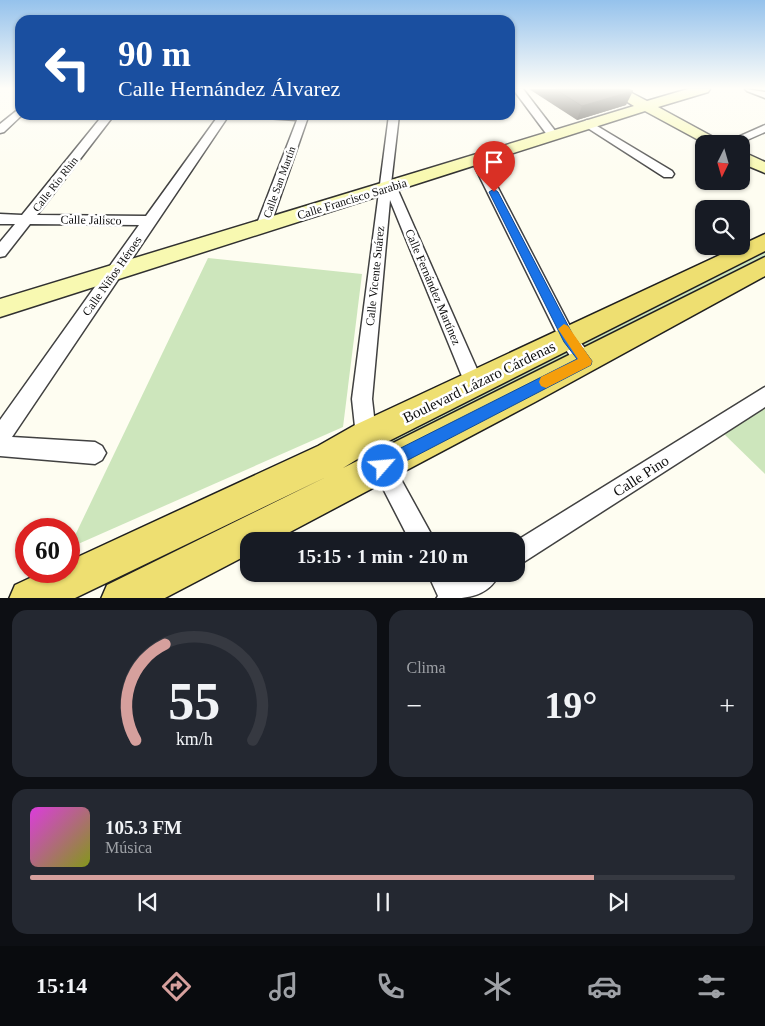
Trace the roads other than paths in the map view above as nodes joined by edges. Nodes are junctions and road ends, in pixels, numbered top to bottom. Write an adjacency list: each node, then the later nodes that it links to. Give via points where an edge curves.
1 (14, 117): 11 (street)
2 (539, 117): 12 (street)
3 (608, 117): 9 (street, Calle Francisco Sarabia)
4 (667, 117): 13 (street)
5 (104, 120): 21 (street, Calle Río Rhin)
6 (221, 120): 22 (street, Calle Niños Héroes)
7 (302, 120): 23 (street, Calle San Martín)
8 (394, 120): 19 (street, Calle Vicente Suárez)
9 (587, 123): 12 (street, Calle Francisco Sarabia); 18 (street)
10 (765, 128): 14 (street)
11 (0, 130)
12 (552, 134): 15 (street, Calle Francisco Sarabia)
13 (701, 135)
14 (749, 135)
15 (477, 159): 19 (street, Calle Francisco Sarabia); 29 (street)
16 (750, 160): 17 (street)
17 (765, 168)
18 (668, 174)
19 (388, 189): 23 (street, Calle Francisco Sarabia); 30 (street, Calle Fernández Martínez); 32 (street, Calle Vicente Suárez, via 362,399)
20 (0, 219): 21 (street, Calle Jalisco)
21 (26, 219): 22 (street, Calle Jalisco); 25 (street, Calle Río Rhin)
22 (152, 220): 27 (street, Calle Niños Héroes)
23 (263, 226): 27 (street, Calle Francisco Sarabia)
24 (765, 242): 29 (main road, Boulevard Lázaro Cárdenas)
25 (0, 252)
26 (765, 265): 29 (main road, Boulevard Lázaro Cárdenas)
27 (114, 274): 28 (street, Calle Francisco Sarabia); 33 (street, Calle Niños Héroes)
28 (0, 308)
29 (577, 350): 30 (main road, Boulevard Lázaro Cárdenas); 36 (main road, Boulevard Lázaro Cárdenas)
30 (475, 385): 32 (main road, Boulevard Lázaro Cárdenas)
31 (765, 396): 38 (street, Calle Pino)
32 (366, 436): 36 (street); 41 (main road, Boulevard Lázaro Cárdenas, via 330,458)
33 (0, 437)
34 (0, 446): 35 (street)
35 (95, 453)
36 (383, 466): 37 (street); 42 (main road, Boulevard Lázaro Cárdenas)
37 (418, 532)
38 (525, 549)
39 (444, 582): 43 (street)
40 (475, 582): 43 (street)
41 (29, 598)
42 (121, 598)
43 (451, 598)

